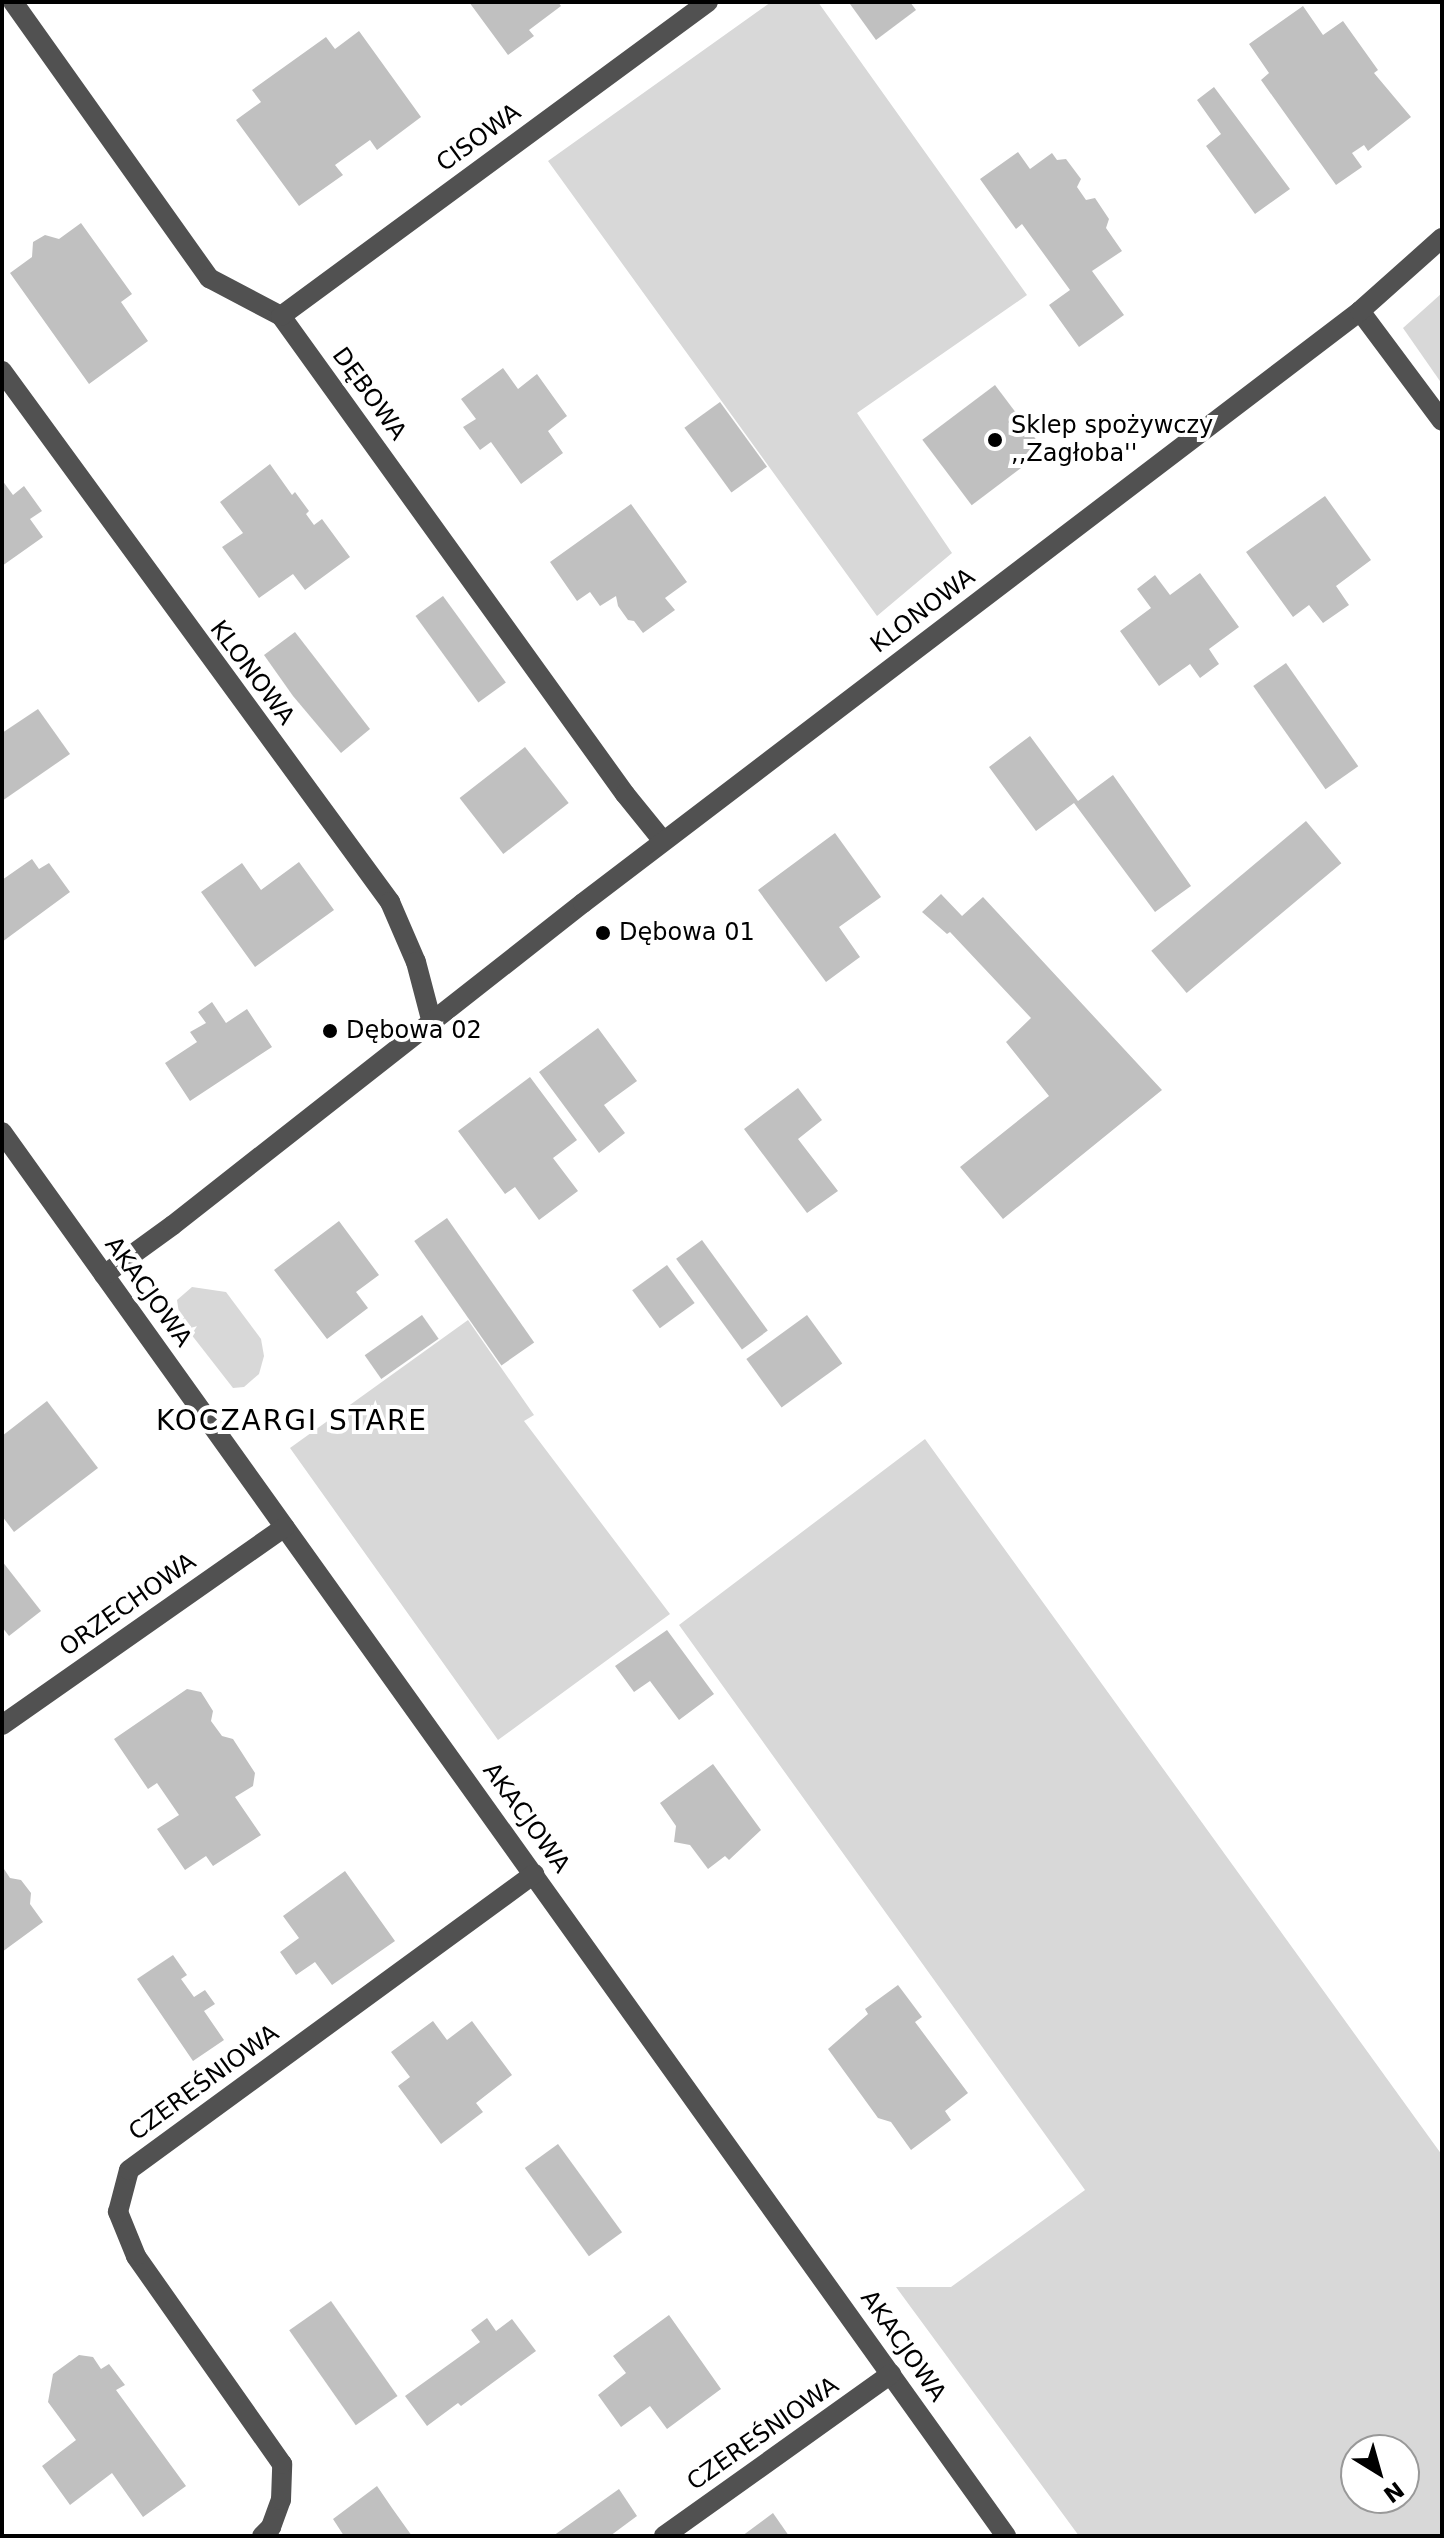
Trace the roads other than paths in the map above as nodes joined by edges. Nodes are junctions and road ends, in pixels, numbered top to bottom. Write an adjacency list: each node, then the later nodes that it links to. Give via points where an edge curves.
1 (13, 2): 5 (street, DĘBOWA, via 209,278)
2 (708, 2): 5 (street, CISOWA)
3 (1442, 238): 4 (street, KLONOWA)
4 (1360, 311): 7 (street); 8 (street, KLONOWA)
5 (281, 316): 8 (street, DĘBOWA)
6 (2, 371): 9 (street, KLONOWA, via 390,902 416,962)
7 (1442, 421)
8 (663, 841): 9 (street, KLONOWA)
9 (431, 1019): 11 (street, KLONOWA)
10 (2, 1132): 11 (street, AKACJOWA)
11 (104, 1275): 12 (street, AKACJOWA)
12 (285, 1527): 13 (street, ORZECHOWA); 14 (street, AKACJOWA)
13 (2, 1725)
14 (534, 1874): 15 (street, AKACJOWA); 16 (street, CZEREŚNIOWA, via 129,2170 118,2212 136,2256 282,2464 281,2500)
15 (891, 2374): 17 (street, CZEREŚNIOWA); 18 (street, AKACJOWA)
16 (262, 2536)
17 (664, 2536)
18 (1006, 2536)

